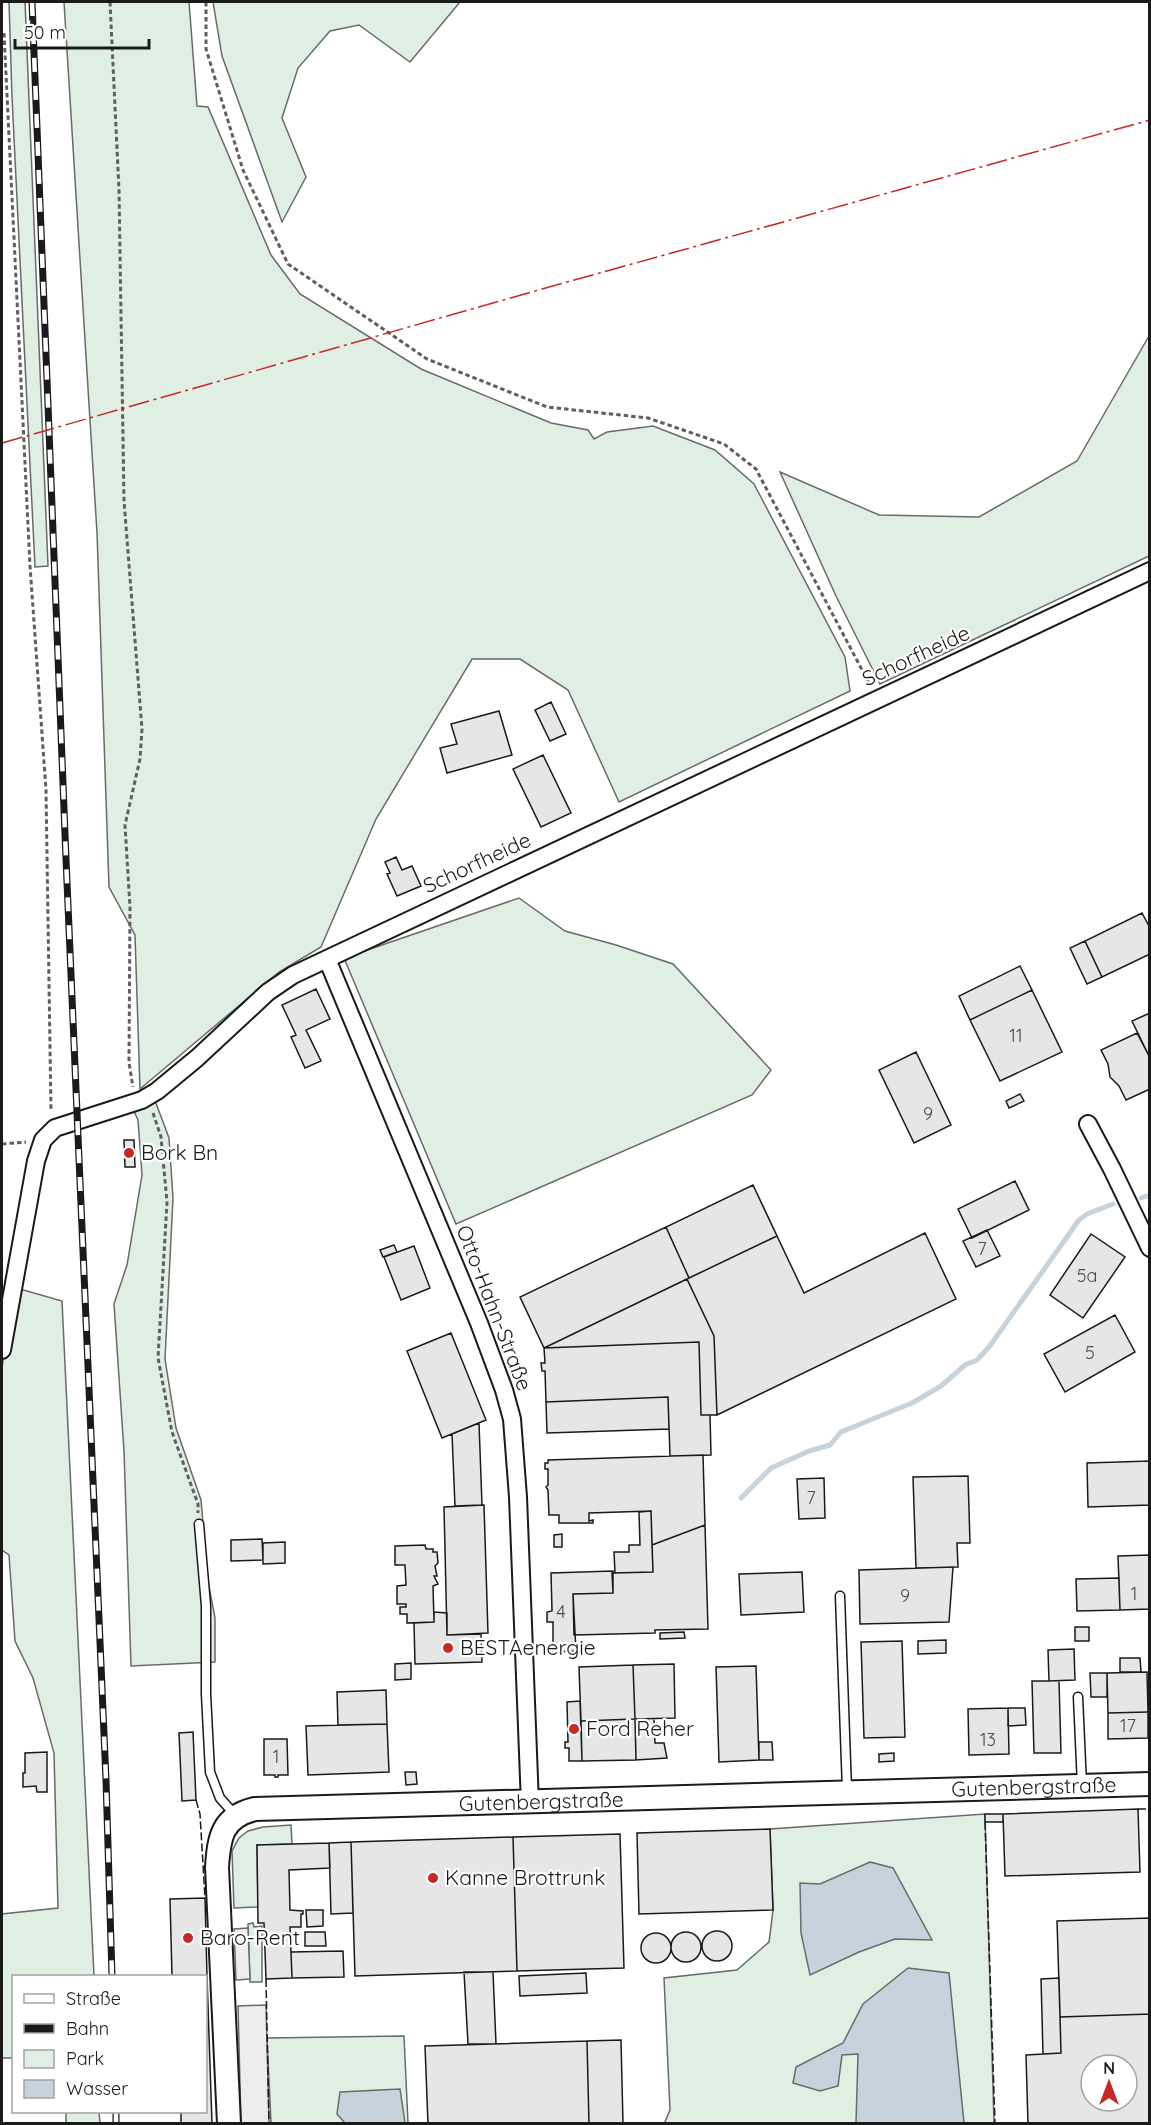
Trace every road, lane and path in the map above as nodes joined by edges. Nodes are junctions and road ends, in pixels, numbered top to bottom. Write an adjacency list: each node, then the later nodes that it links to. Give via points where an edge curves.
1 (110, 2): 7 (path, via 124,501 142,729 140,759 125,825 130,907 129,1062 130,1080)
2 (206, 2): 5 (path, via 206,49 243,170 288,264 427,359 547,407 648,418 724,444 756,469)
3 (4, 33): 9 (path, via 30,566 46,790 52,1109)
4 (1149, 571): 5 (street, Schorfheide)
5 (877, 700): 6 (street, Schorfheide)
6 (327, 959): 7 (street, Schorfheide, via 268,992 169,1082); 18 (street, Otto-Hahn-Straße, via 479,1323 512,1419)
7 (142, 1100): 9 (street, Schorfheide, via 65,1124); 12 (path, via 159,1126 167,1202 158,1358 172,1432 198,1504)
8 (1088, 1124): 10 (street)
9 (48, 1134): 11 (street, via 36,1161)
10 (1149, 1248)
11 (2, 1350)
12 (199, 1524): 19 (lane, via 206,1606 210,1772 220,1798)
13 (840, 1596): 17 (lane)
14 (1078, 1697): 16 (lane)
15 (1149, 1784): 16 (street, Gutenbergstraße)
16 (1083, 1786): 17 (street, Gutenbergstraße)
17 (847, 1792): 18 (street, Gutenbergstraße)
18 (530, 1804): 19 (street, Gutenbergstraße, via 255,1809)
19 (236, 1816): 20 (street, via 220,1838 217,1867)
20 (229, 2124)

